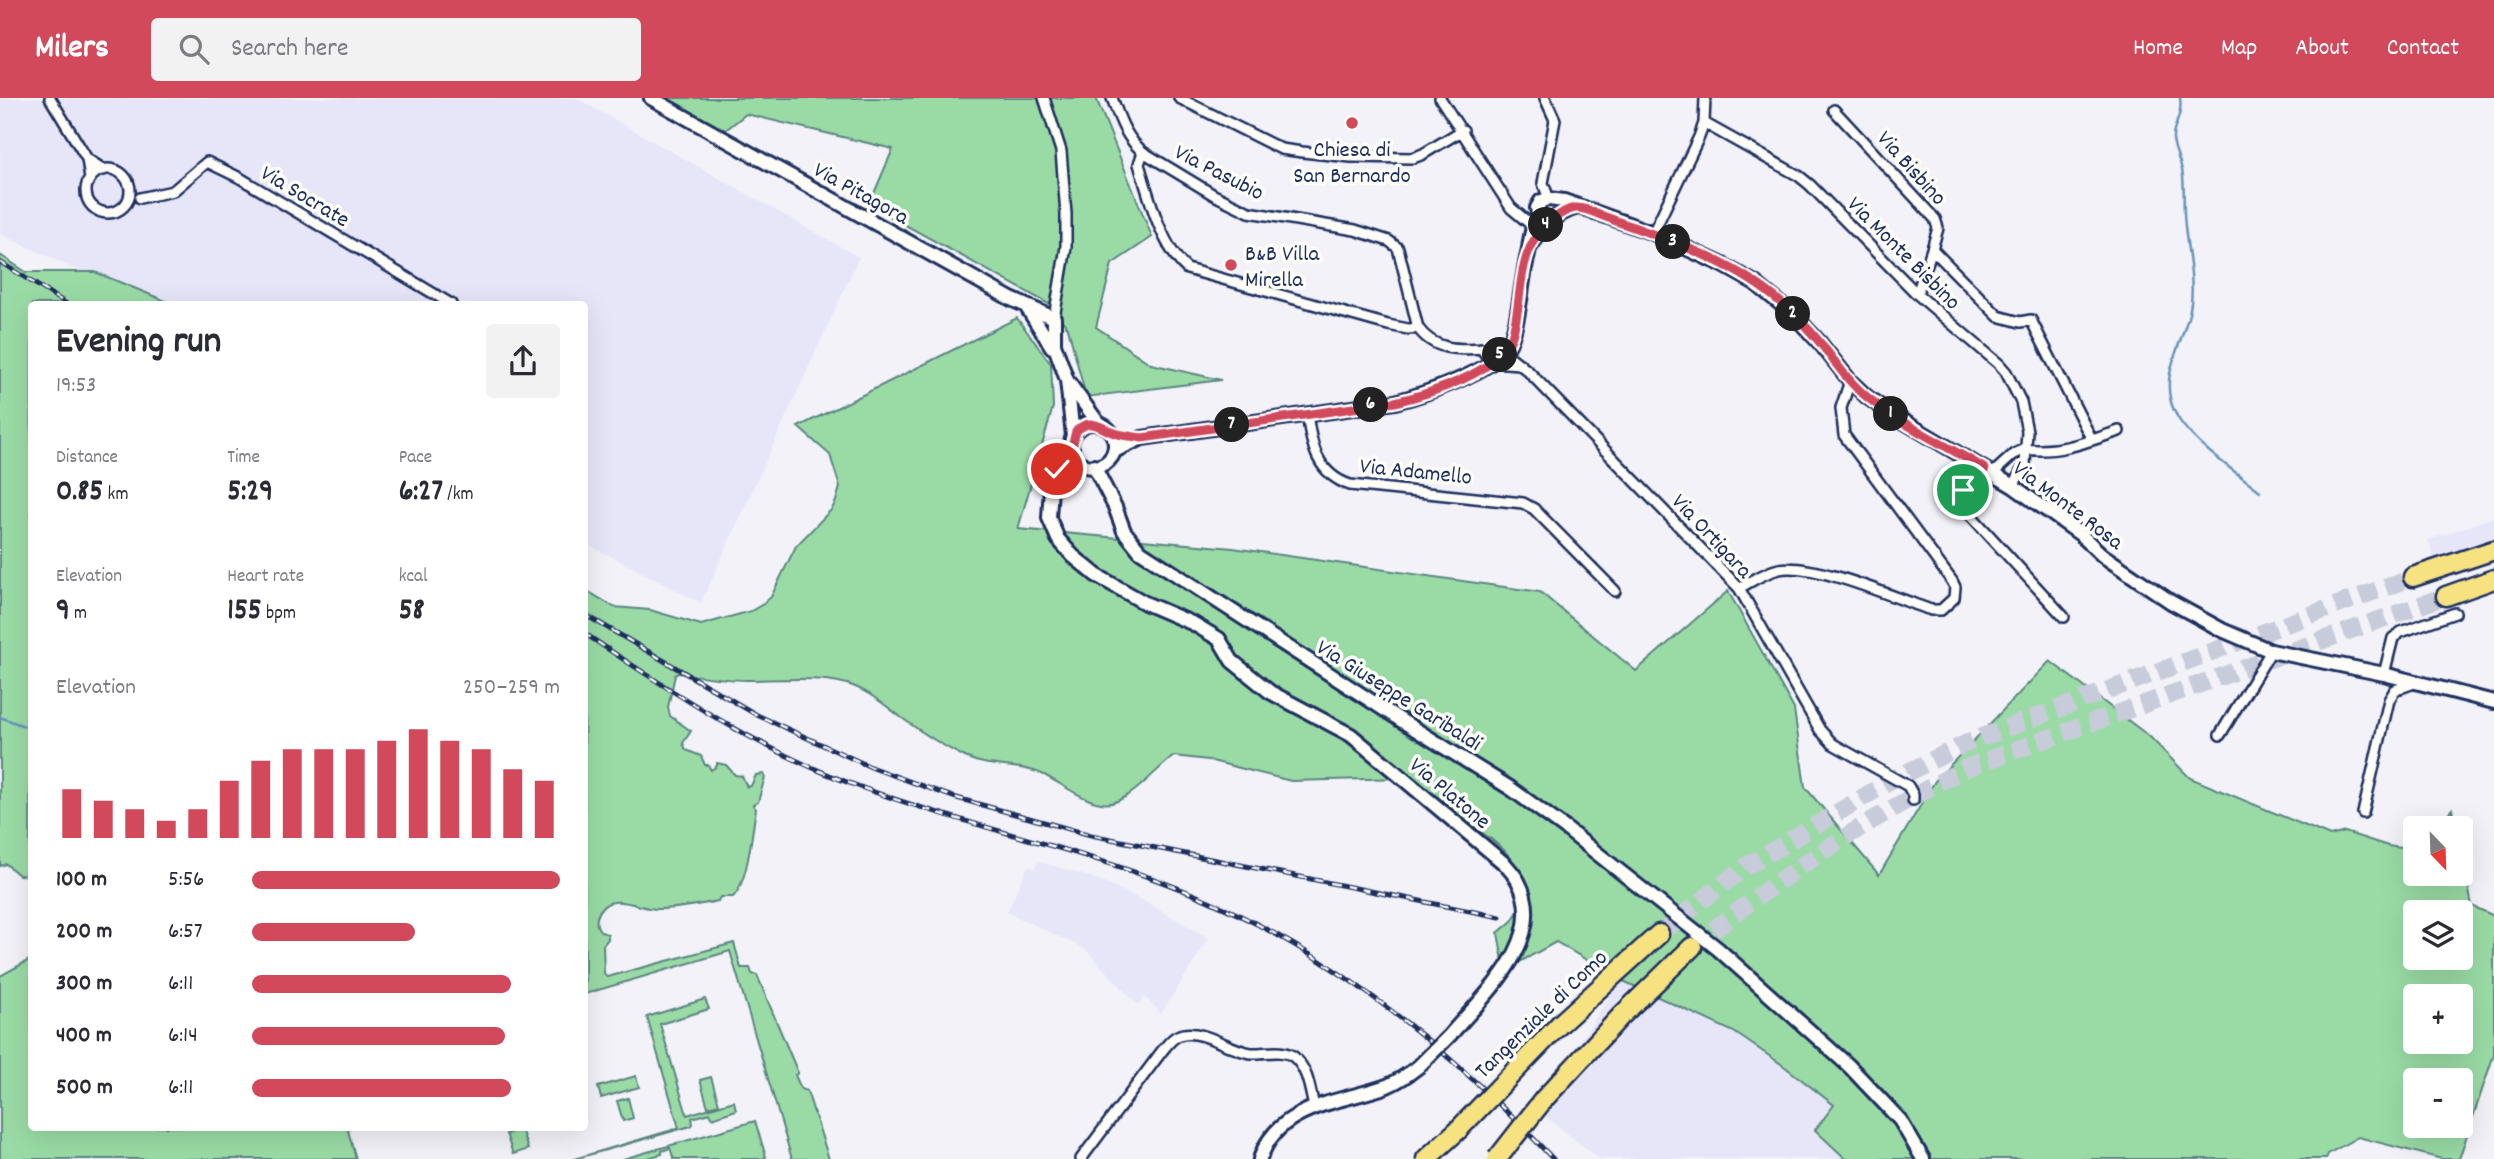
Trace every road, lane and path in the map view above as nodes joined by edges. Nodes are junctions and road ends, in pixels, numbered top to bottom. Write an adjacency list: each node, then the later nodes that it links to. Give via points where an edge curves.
1 (50, 98): 13 (street)
2 (651, 98): 26 (street, Via Pitagora)
3 (1044, 98): 27 (street, via 1061,151 1066,214 1066,247)
4 (1112, 98): 12 (street, Via Pasubio, via 1126,135)
5 (1178, 98): 11 (street, via 1292,151 1413,158)
6 (1440, 98): 11 (street)
7 (1545, 98): 18 (street, via 1555,120 1543,183)
8 (1705, 98): 10 (street)
9 (1834, 110): 23 (street, Via Bisbino, via 1935,219 1938,228)
10 (1704, 123): 22 (street); 24 (street, Via Monte Bisbino, via 1811,185)
11 (1463, 130): 21 (street, via 1511,208)
12 (1143, 152): 28 (street, Via Pasubio, via 1249,212 1355,230 1389,241 1398,248); 28 (street, via 1139,164 1165,238 1187,269 1388,325)
13 (87, 159): 14 (street); 15 (street)
14 (104, 170): 15 (street); 16 (street, via 116,171)
15 (90, 179): 19 (street, via 86,191 93,207 109,213)
16 (128, 183): 17 (street); 19 (street, via 130,195)
17 (140, 198): 19 (street); 25 (street, Via Socrate, via 173,191 207,162)
18 (1551, 200): 20 (street, Via Monte Rosa); 21 (street, via 1538,204); 21 (street, via 1559,207)
19 (125, 205)
20 (1578, 207): 21 (street); 22 (street, Via Monte Rosa)
21 (1540, 220): 29 (street, via 1512,336)
22 (1653, 233): 33 (street, Via Monte Rosa, via 1723,264 1773,296 1820,343)
23 (1933, 249): 24 (street); 39 (street, via 1998,316 2031,320)
24 (1916, 294): 41 (street, Via Monte Bisbino, via 2006,372 2024,416)
25 (446, 301)
26 (1024, 303): 27 (street, Via Pitagora); 30 (street)
27 (1054, 318): 30 (street)
28 (1419, 328): 29 (street, via 1441,347 1481,348)
29 (1497, 355): 31 (street, Via Ortigara); 31 (street); 34 (street, via 1458,380 1415,397)
30 (1058, 357): 32 (street)
31 (1520, 364): 51 (street, Via Ortigara)
32 (1067, 380): 35 (street); 40 (street)
33 (1850, 382): 44 (street, Via Monte Rosa, via 1891,414); 51 (street, via 1841,408 1841,425 1849,444 1952,581 1954,598 1941,610 1931,610 1800,568 1778,570)
34 (1307, 413): 38 (street); 52 (street, Via Adamello, via 1317,460 1335,479 1350,485 1523,503)
35 (1098, 424): 37 (street); 40 (street, via 1083,425)
36 (2119, 431): 39 (street)
37 (1110, 432): 38 (street); 42 (street, via 1115,441)
38 (1142, 438): 42 (street)
39 (2092, 440): 41 (street, via 2050,450)
40 (1072, 442): 43 (street, via 1077,460); 45 (street)
41 (2025, 449): 44 (street); 46 (street, Via Monte Bisbino, via 2025,465)
42 (1110, 456): 43 (street); 47 (street, Via Giuseppe Garibaldi)
43 (1088, 465): 45 (street, via 1060,476); 47 (street, Via Giuseppe Garibaldi)
44 (1989, 472): 46 (street, Via Monte Rosa); 55 (street, via 1970,480 1963,490 1966,510)
45 (1051, 486): 65 (street, Via Platone, bridge, via 1049,518 1058,539 1073,556 1096,575 1219,639 1233,661 1270,692 1351,735 1505,863 1518,882 1527,912 1525,933 1502,974 1450,1035 1419,1066 1388,1086)
46 (2013, 486): 56 (street, Via Monte Rosa, via 2171,603)
47 (1115, 507): 70 (street, Via Giuseppe Garibaldi, via 1124,531 1140,551 1510,788 1718,949 1849,1066 1900,1120)
48 (2494, 550): 49 (highway)
49 (2413, 577)
50 (2494, 579): 53 (highway)
51 (1740, 588): 61 (street, Via Ortigara, via 1820,730 1833,744 1908,786)
52 (1615, 591)
53 (2446, 596)
54 (2455, 613): 57 (street, via 2393,638)
55 (2064, 617)
56 (2272, 651): 57 (street, Via Monte Rosa); 60 (street)
57 (2384, 674): 58 (street, Via Monte Rosa)
58 (2420, 682): 59 (street, Via Monte Rosa); 62 (street, via 2395,690 2389,700)
59 (2494, 702)
60 (2220, 735)
61 (1913, 800)
62 (2363, 813)
63 (1659, 934): 68 (highway, Tangenziale di Como, bridge, via 1560,1024)
64 (1692, 947): 69 (highway, bridge, via 1545,1100)
65 (1314, 1107): 66 (street, Via Platone, via 1276,1130); 67 (street, via 1305,1073 1292,1055 1250,1053 1183,1034 1162,1051)
66 (1262, 1154)
67 (1081, 1159)
68 (1426, 1159)
69 (1497, 1159)
70 (1923, 1159)

